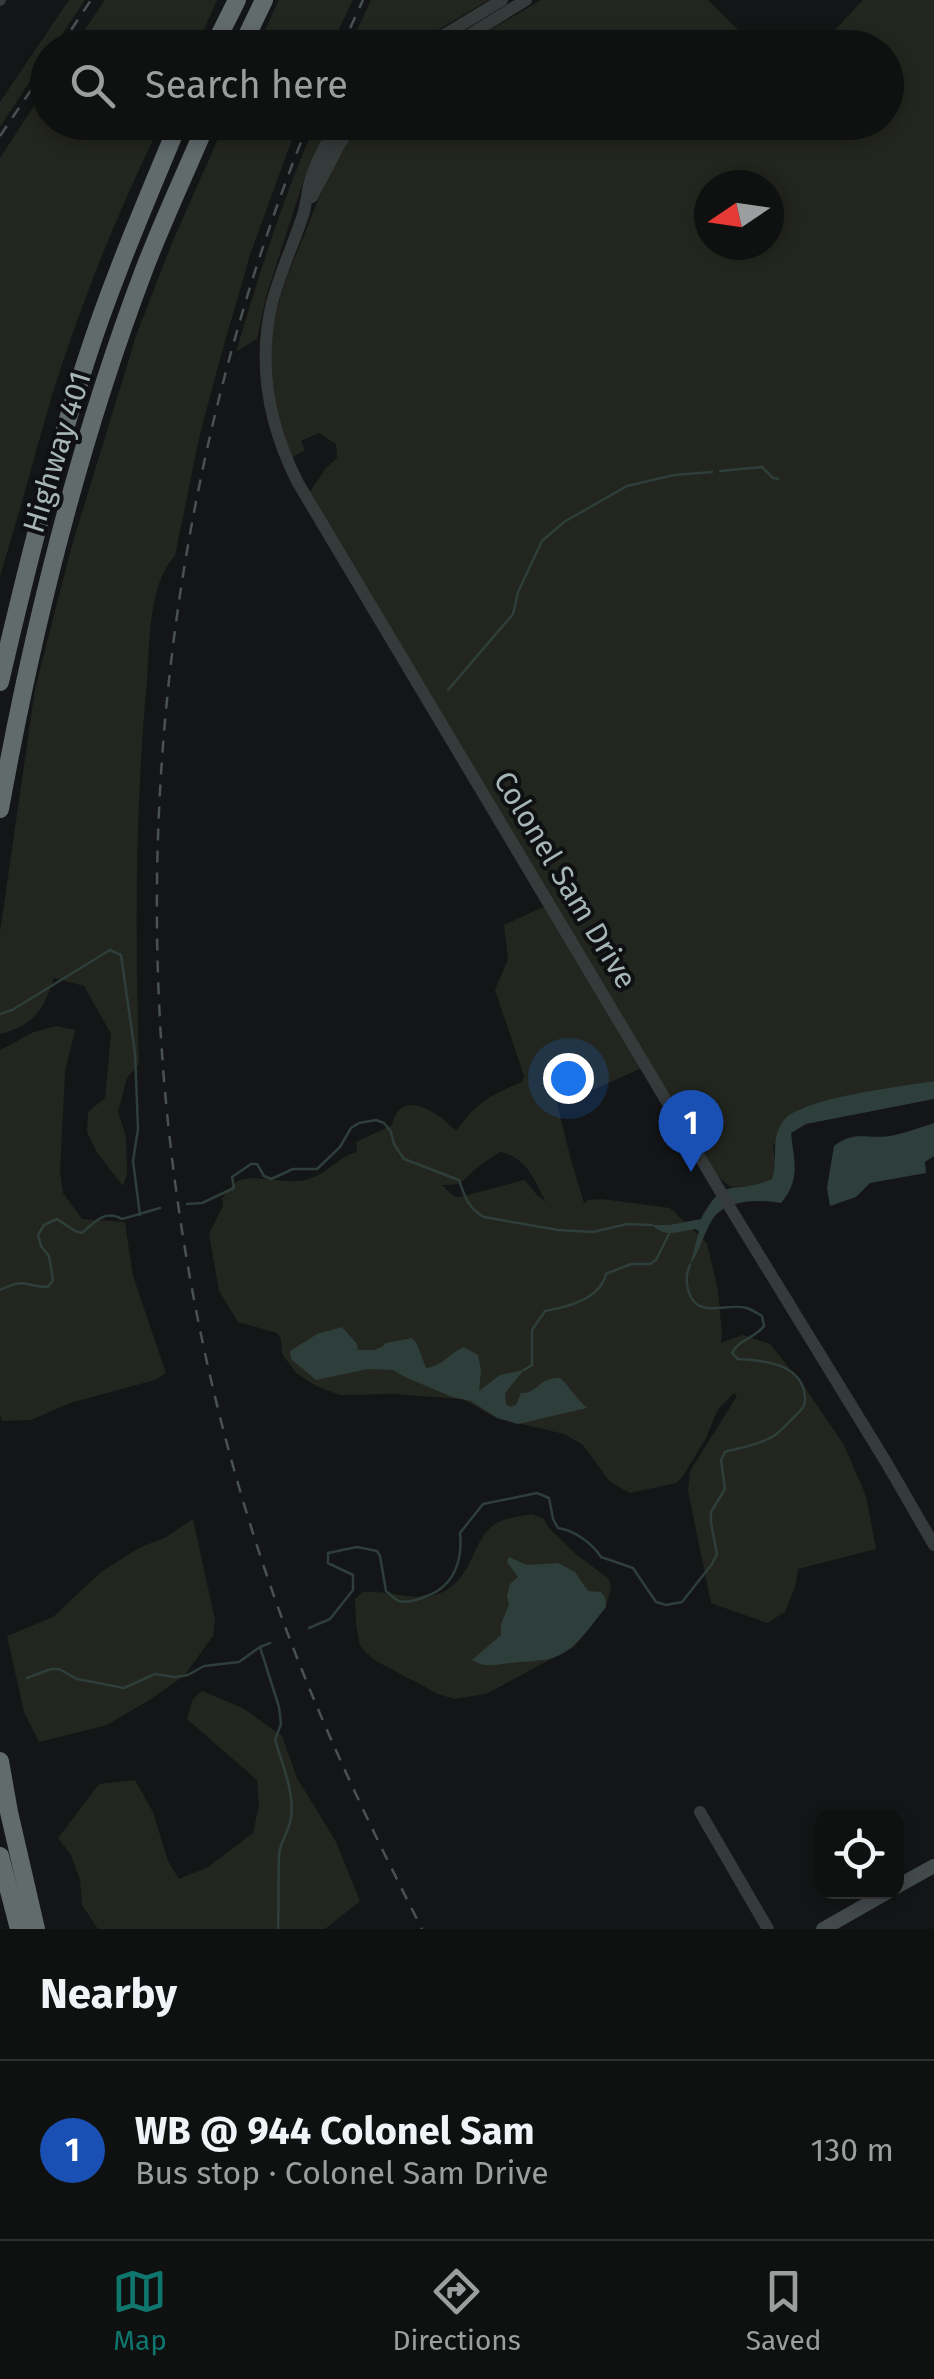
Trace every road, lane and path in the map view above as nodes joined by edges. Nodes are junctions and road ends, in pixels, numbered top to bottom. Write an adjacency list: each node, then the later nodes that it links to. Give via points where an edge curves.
1 (236, 0): 5 (highway)
2 (264, 0): 6 (highway)
3 (502, 0): 7 (street)
4 (526, 0): 8 (street)
5 (222, 30)
6 (250, 30)
7 (453, 30)
8 (477, 30)
9 (172, 140): 14 (highway, Highway 401, via 85,362)
10 (199, 140): 15 (highway, Highway 401, via 144,270 60,529)
11 (330, 140): 13 (street, Colonel Sam Drive)
12 (341, 140): 13 (street, Colonel Sam Drive)
13 (304, 212): 16 (street, Colonel Sam Drive, via 265,346 270,410 282,450)
14 (0, 682)
15 (0, 809)
16 (934, 1546)
17 (0, 1761): 24 (highway)
18 (700, 1812): 25 (street)
19 (0, 1856): 23 (highway)
20 (934, 1866): 21 (main road)
21 (904, 1883)
22 (876, 1899): 26 (main road)
23 (18, 1929)
24 (36, 1929)
25 (768, 1929)
26 (823, 1929)

